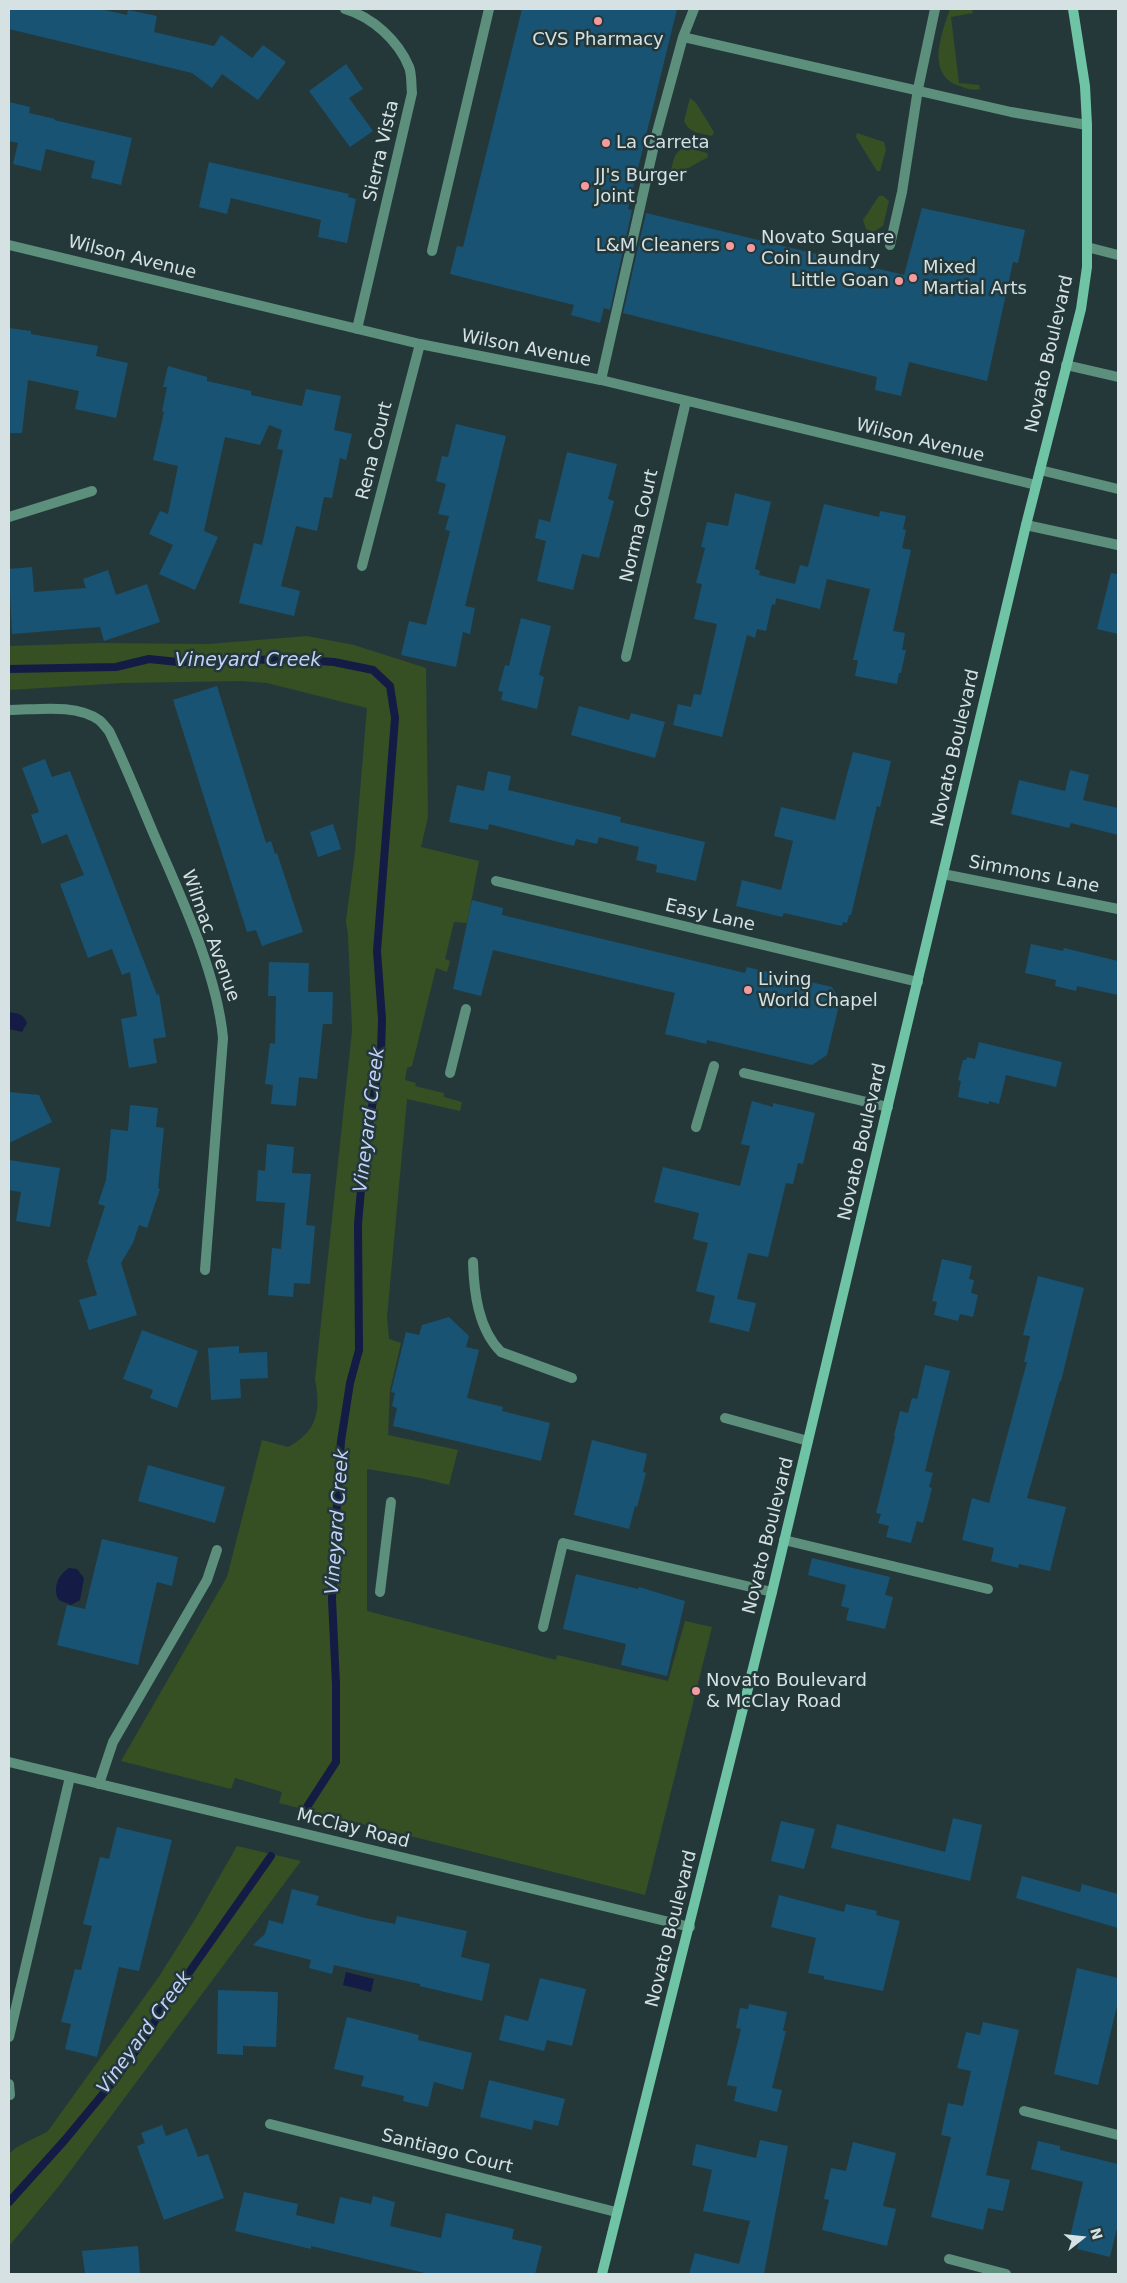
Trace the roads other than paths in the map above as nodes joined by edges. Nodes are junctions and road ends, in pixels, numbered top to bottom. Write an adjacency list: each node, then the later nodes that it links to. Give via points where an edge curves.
1 (344, 9): 14 (street, Sierra Vista, via 359,13 386,33 400,50 410,68 412,94)
2 (489, 9): 12 (street)
3 (694, 9): 6 (street)
4 (935, 9): 7 (street)
5 (1073, 9): 8 (main road, Novato Boulevard, via 1085,86)
6 (683, 37): 7 (street); 18 (street, via 657,132)
7 (918, 89): 8 (street, via 1011,112); 10 (street)
8 (1087, 126): 11 (main road, Novato Boulevard)
9 (9, 245): 14 (street, Wilson Avenue)
10 (890, 245)
11 (1087, 247): 13 (street); 16 (main road, Novato Boulevard, via 1081,309)
12 (432, 251)
13 (1118, 256)
14 (357, 329): 15 (street, Wilson Avenue)
15 (420, 344): 18 (street, Wilson Avenue); 27 (street, Rena Court)
16 (1066, 366): 17 (street); 20 (main road, Novato Boulevard)
17 (1118, 377)
18 (601, 380): 19 (street, Wilson Avenue)
19 (686, 401): 21 (street, Wilson Avenue); 28 (street, Norma Court)
20 (1040, 470): 21 (main road, Novato Boulevard); 22 (street)
21 (1036, 485): 25 (main road, Novato Boulevard)
22 (1118, 489)
23 (92, 490): 24 (street)
24 (9, 517)
25 (1026, 525): 26 (street); 30 (main road, Novato Boulevard)
26 (1118, 545)
27 (362, 566)
28 (626, 657)
29 (9, 710): 41 (street, Wilmac Avenue, via 82,713 98,720 109,732 177,886 214,987 224,1038)
30 (943, 874): 32 (street, Simmons Lane); 33 (main road, Novato Boulevard)
31 (496, 881): 33 (street, Easy Lane)
32 (1118, 909)
33 (918, 982): 38 (main road, Novato Boulevard)
34 (466, 1010): 36 (street)
35 (714, 1066): 39 (street)
36 (450, 1073)
37 (744, 1073): 38 (street)
38 (888, 1107): 44 (main road, Novato Boulevard)
39 (696, 1127)
40 (474, 1262): 42 (street, via 478,1306 493,1343 501,1352)
41 (205, 1270)
42 (572, 1378)
43 (726, 1418): 44 (street)
44 (808, 1440): 46 (main road, Novato Boulevard)
45 (391, 1502): 49 (street)
46 (784, 1540): 48 (street); 50 (main road, Novato Boulevard)
47 (217, 1550): 54 (street, via 207,1580 113,1742)
48 (988, 1589)
49 (380, 1592)
50 (772, 1592): 51 (street, via 563,1543); 55 (main road, Novato Boulevard)
51 (543, 1627)
52 (9, 1762): 53 (street, McClay Road)
53 (70, 1777): 54 (street, McClay Road); 56 (street)
54 (99, 1784): 55 (street, McClay Road)
55 (690, 1927): 62 (main road, Novato Boulevard)
56 (9, 2037)
57 (9, 2084): 58 (street)
58 (10, 2095)
59 (1024, 2111): 61 (street)
60 (270, 2124): 62 (street, Santiago Court)
61 (1118, 2134)
62 (616, 2212): 64 (main road, Novato Boulevard)
63 (949, 2259): 65 (street)
64 (602, 2274)
65 (1006, 2274)

